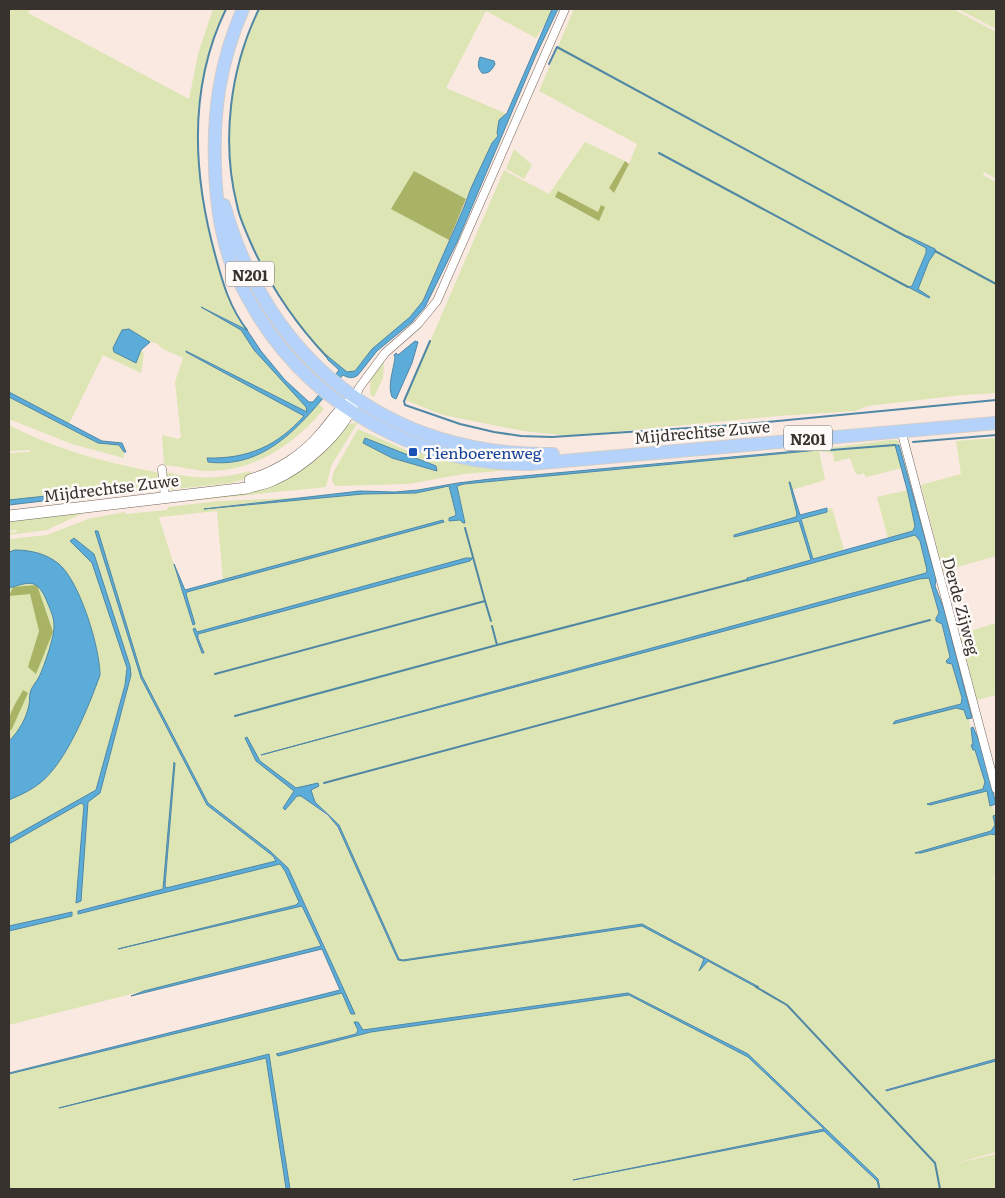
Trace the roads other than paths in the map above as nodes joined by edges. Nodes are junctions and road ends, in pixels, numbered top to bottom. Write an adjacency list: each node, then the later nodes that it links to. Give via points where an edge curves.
1 (243, 9): 3 (main road, N201, via 228,46 218,87 215,168 237,244 258,290)
2 (565, 9): 4 (street, via 441,293 425,317 385,353)
3 (329, 386): 4 (main road, N201); 5 (main road, N201)
4 (355, 398): 5 (street, Mijdrechtse Zuwe); 8 (main road, Mijdrechtse Zuwe / N201, via 414,431 475,448 517,454)
5 (347, 409): 8 (main road, Mijdrechtse Zuwe / N201, via 417,446 472,460 529,464); 10 (street, Mijdrechtse Zuwe, via 329,438 296,468 271,481 246,488)
6 (996, 423): 7 (main road, Mijdrechtse Zuwe / N201)
7 (901, 430): 8 (main road, Mijdrechtse Zuwe / N201); 12 (street, Derde Zijweg)
8 (620, 455)
9 (162, 469): 10 (street)
10 (165, 497): 11 (street, Mijdrechtse Zuwe)
11 (9, 516)
12 (996, 789)

